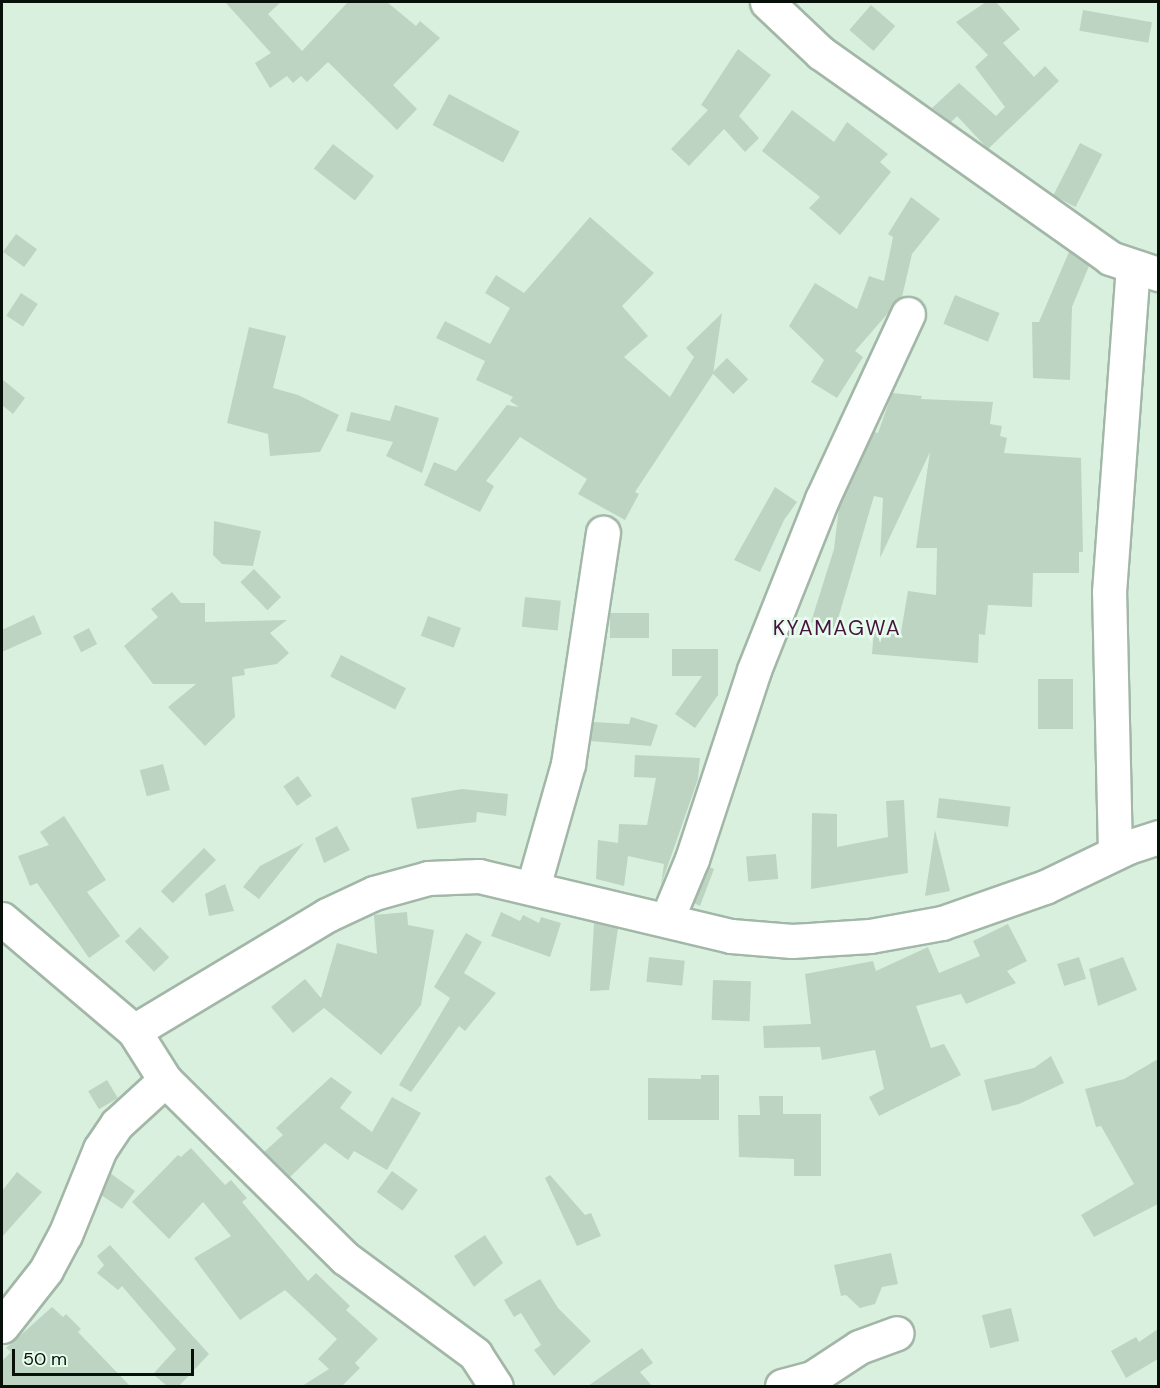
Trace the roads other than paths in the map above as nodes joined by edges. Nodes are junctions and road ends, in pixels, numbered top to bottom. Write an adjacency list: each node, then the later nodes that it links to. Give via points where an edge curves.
1 (767, 2): 2 (street, via 821,53 1110,258)
2 (1146, 271): 6 (street, via 1109,592)
3 (908, 314): 9 (street, via 822,499 754,670 692,860)
4 (603, 532): 7 (street, via 568,764)
5 (1158, 837): 6 (street)
6 (1115, 853): 9 (street, via 1045,887 942,923 870,936 792,941 731,936)
7 (533, 887): 9 (street); 10 (street, via 479,876 428,878 374,893 233,969)
8 (2, 919): 10 (street)
9 (667, 920)
10 (134, 1031): 11 (street)
11 (165, 1080): 12 (street, via 117,1124 100,1149 46,1270); 14 (street, via 345,1258 475,1354)
12 (2, 1326)
13 (897, 1333): 15 (street, via 859,1347 812,1378)
14 (496, 1386)
15 (782, 1386)

